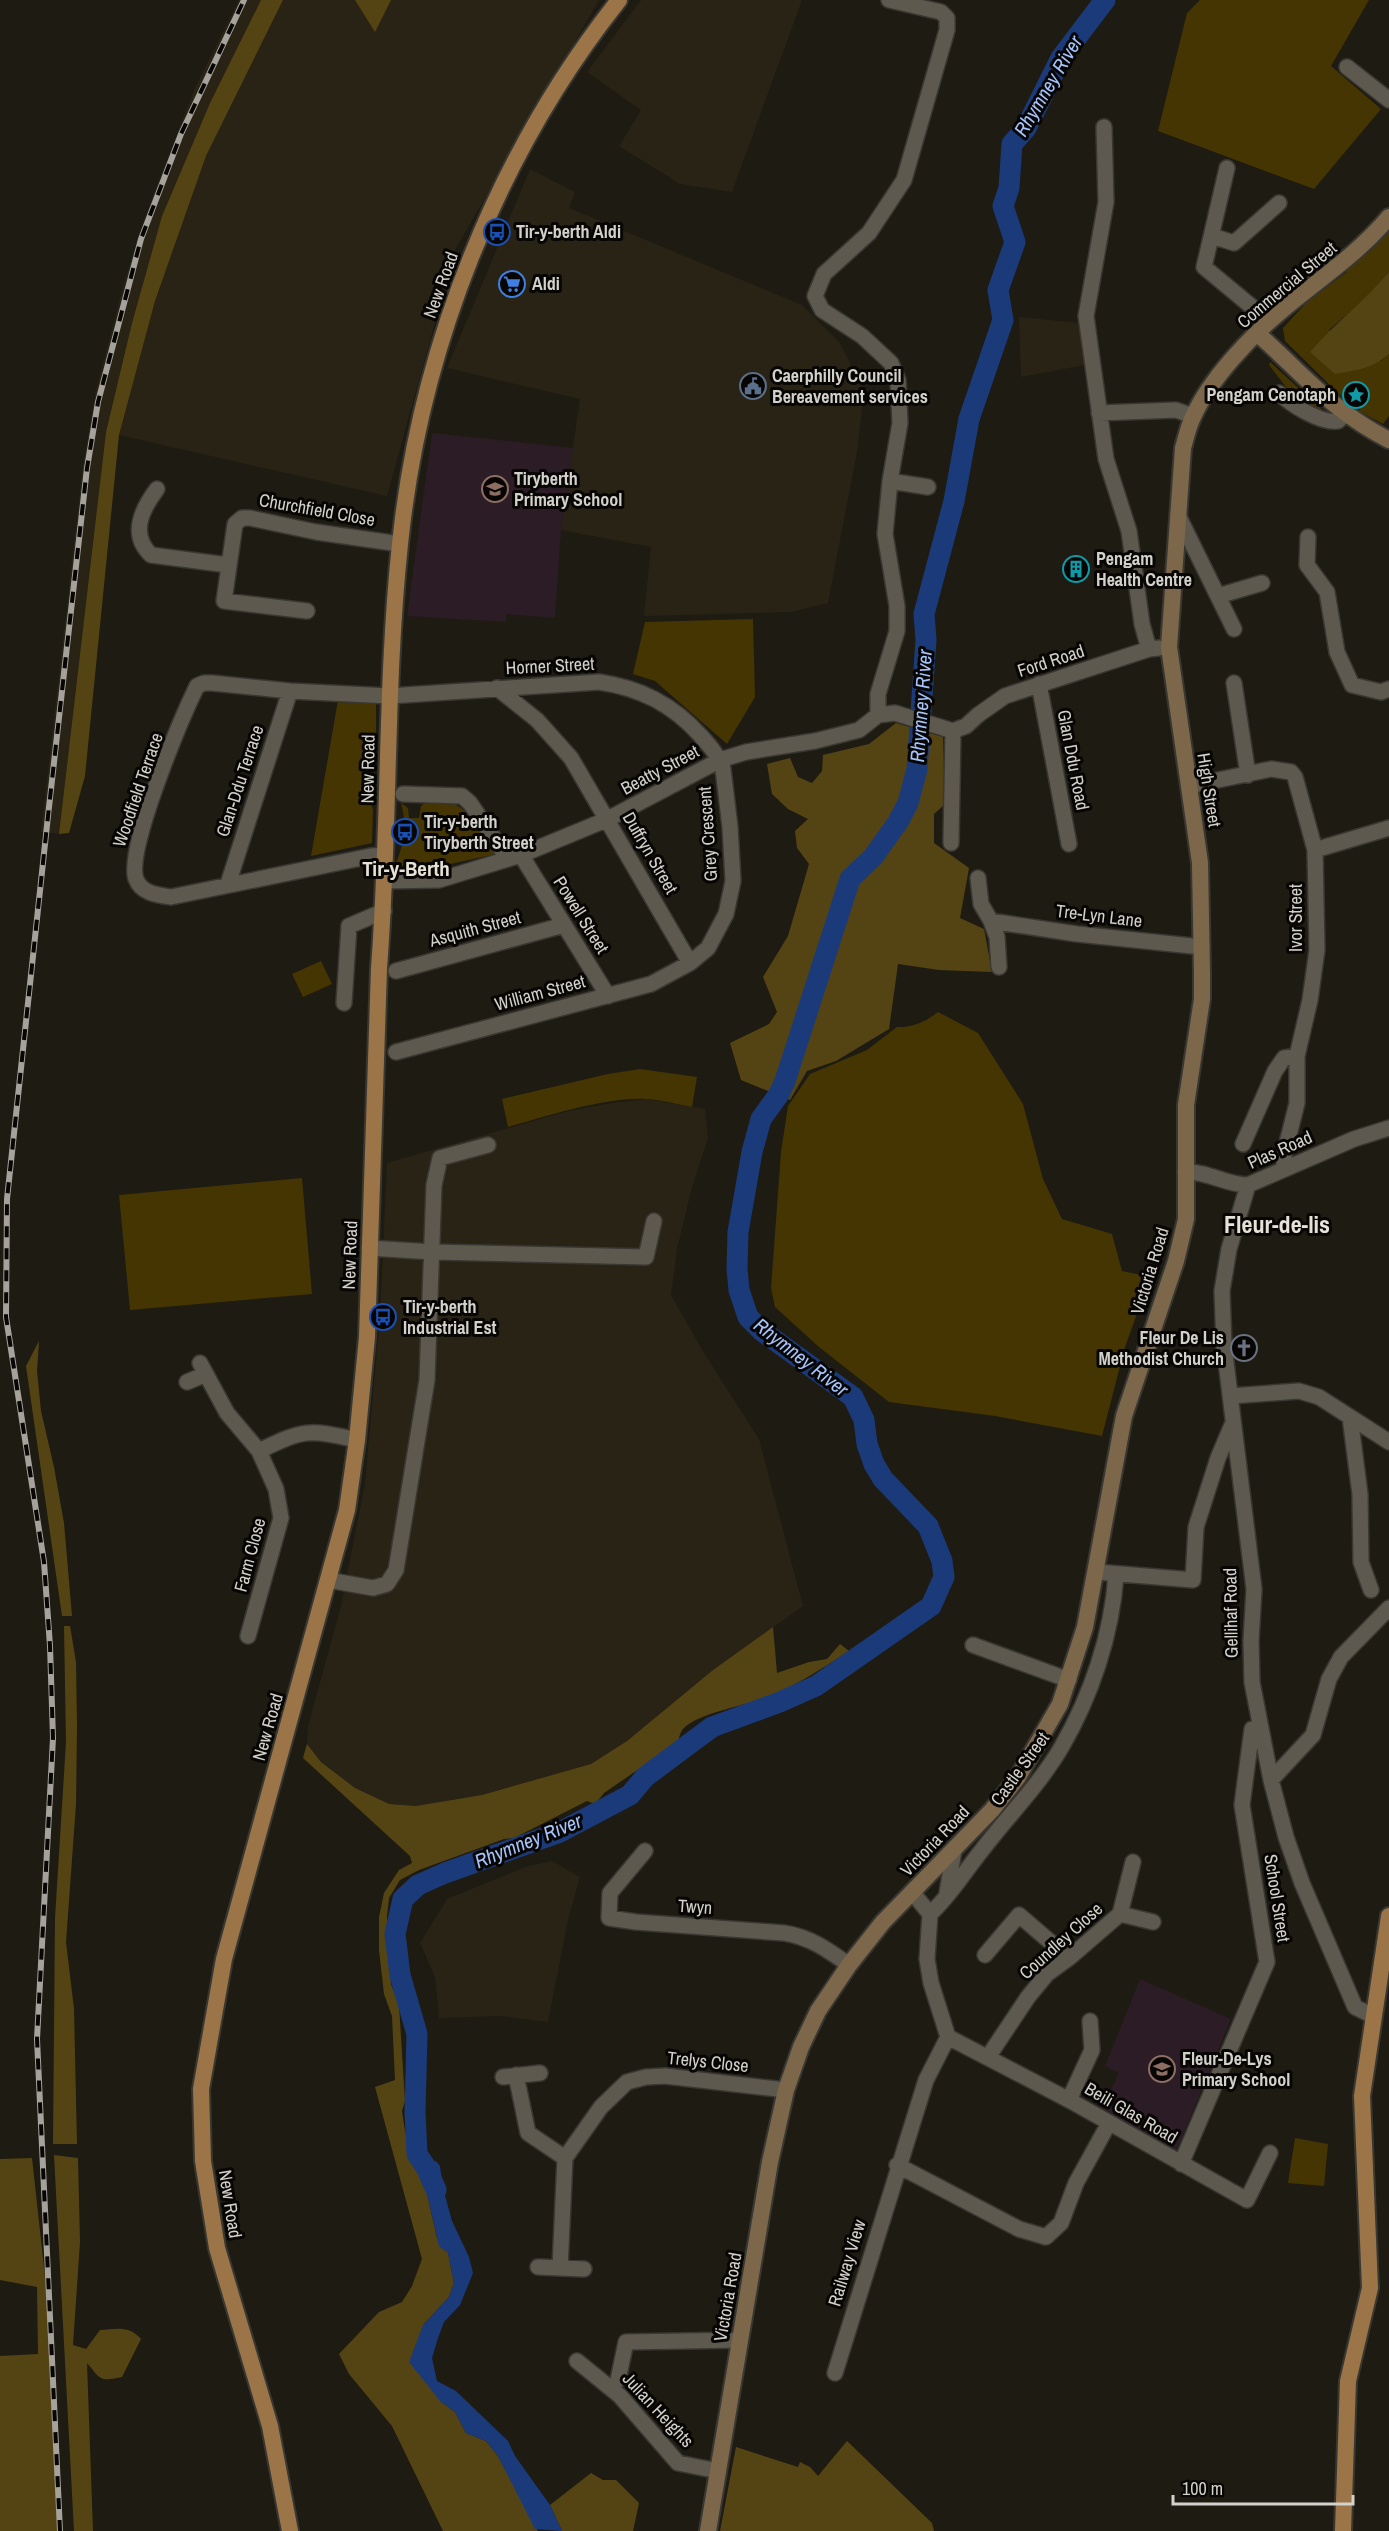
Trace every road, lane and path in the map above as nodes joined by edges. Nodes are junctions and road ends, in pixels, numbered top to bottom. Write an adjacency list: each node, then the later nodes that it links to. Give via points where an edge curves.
1 (619, 0): 21 (main road, New Road, via 562,80 515,163 479,239 431,377 412,453)
2 (889, 0): 16 (street, via 941,12 947,18 947,30 904,180 869,233 824,274 815,296 822,310 862,336 891,363 898,380 900,423)
3 (1347, 67): 4 (street)
4 (1389, 100)
5 (1104, 127): 12 (street, via 1106,202 1086,316)
6 (1227, 168): 9 (street)
7 (1279, 203): 9 (street, via 1234,243)
8 (1389, 217): 10 (main road, Commercial Street, via 1354,254)
9 (1212, 236): 10 (street, via 1204,267)
10 (1264, 328): 13 (main road, via 1325,398); 14 (main road, Commercial Street, via 1220,375)
11 (1279, 393): 13 (street, via 1289,403 1328,421 1338,421)
12 (1099, 413): 14 (street, via 1176,410); 28 (street, via 1106,459 1129,531)
13 (1345, 414): 15 (main road)
14 (1193, 416): 19 (main road, High Street, via 1184,448)
15 (1389, 440)
16 (890, 481): 17 (street); 35 (street, via 885,534 897,606 897,631 878,694)
17 (928, 487)
18 (157, 489): 22 (street, via 140,518 140,542 146,550 151,555)
19 (1178, 515): 24 (street); 27 (main road, High Street)
20 (1308, 537): 32 (street, via 1307,566 1327,592 1337,652 1352,685 1381,692)
21 (400, 544): 22 (street, Churchfield Close, via 242,518 235,524); 34 (main road, New Road)
22 (228, 565): 25 (street, Churchfield Close, via 224,601)
23 (1262, 583): 24 (street)
24 (1218, 596): 26 (street)
25 (307, 611)
26 (1234, 629)
27 (1169, 647): 28 (street, Ford Road); 39 (main road, High Street)
28 (1149, 649): 30 (street, Ford Road)
29 (1234, 683): 38 (street)
30 (1039, 684): 36 (street, Ford Road, via 1005,696 966,726); 44 (street, Glan Ddu Road)
31 (497, 688): 34 (street, Horner Street); 37 (street, Horner Street, via 575,682 625,686 649,695 681,716); 41 (street, Duffryn Street, via 559,742)
32 (1389, 689)
33 (290, 691): 34 (street, Woodfield Terrace); 50 (street, Glan-Ddu Terrace); 50 (street, Woodfield Terrace, via 212,683 197,686 147,812 133,865 141,887 171,897)
34 (389, 696): 46 (main road, New Road)
35 (878, 715): 36 (street, Beatty Street, via 895,713); 37 (street, Beatty Street, via 859,730)
36 (948, 729): 43 (street)
37 (720, 760): 41 (street, Beatty Street); 55 (street, Grey Crescent, via 733,881 718,932 708,948)
38 (1248, 775): 39 (street, Ivor Street); 45 (street, Ivor Street, via 1271,770 1291,772)
39 (1189, 786): 54 (main road, High Street, via 1200,863)
40 (403, 794): 47 (street, Powell Street, via 462,796)
41 (608, 819): 47 (street, Beatty Street); 55 (street, Duffryn Street)
42 (1389, 828): 45 (street)
43 (951, 843)
44 (1069, 844)
45 (1315, 850): 61 (street, Ivor Street, via 1317,950)
46 (385, 855): 49 (main road, New Road); 50 (street, Woodfield Terrace)
47 (515, 857): 49 (street, Beatty Street, via 439,880); 53 (street, Powell Street)
48 (978, 878): 52 (street, via 981,904)
49 (384, 881): 51 (main road, New Road)
50 (228, 884)
51 (384, 911): 59 (street, via 349,926); 69 (main road, New Road)
52 (991, 921): 54 (street, Tre-Lyn Lane); 56 (street, via 997,937)
53 (564, 925): 57 (street, Asquith Street); 58 (street, Powell Street)
54 (1202, 947): 66 (main road, High Street, via 1202,999 1186,1105)
55 (690, 963): 58 (street, William Street, via 651,984)
56 (999, 967)
57 (396, 971)
58 (608, 996): 60 (street, William Street)
59 (344, 1003)
60 (396, 1052)
61 (1297, 1056): 63 (street, via 1284,1058 1275,1071); 65 (street, Ivor Street, via 1297,1103)
62 (1389, 1128): 65 (street, Plas Road)
63 (1243, 1144)
64 (488, 1145): 70 (street, via 440,1158 434,1185)
65 (1284, 1168): 67 (street, Plas Road)
66 (1185, 1172): 67 (street, Plas Road, via 1197,1171 1236,1185); 78 (main road, Victoria Road, via 1186,1219 1176,1261 1124,1416)
67 (1248, 1185): 72 (street, Gellihaf Road, via 1222,1291)
68 (654, 1221): 70 (street, via 646,1257)
69 (369, 1248): 70 (street); 75 (main road, New Road, via 367,1337)
70 (433, 1252): 80 (street, via 427,1380 396,1570 387,1584 373,1588)
71 (187, 1382): 77 (street, Farm Close, via 203,1368 227,1413)
72 (1231, 1396): 73 (street, via 1295,1390 1320,1397); 74 (street, Gellihaf Road)
73 (1350, 1417): 76 (street); 81 (street, via 1360,1494 1361,1562)
74 (1233, 1423): 79 (street, via 1196,1527 1193,1580); 87 (street, Gellihaf Road, via 1254,1589 1252,1682)
75 (357, 1440): 77 (street, via 320,1431 295,1434); 80 (main road, New Road, via 346,1510)
76 (1389, 1442)
77 (259, 1451): 83 (street, Farm Close, via 276,1489 281,1518)
78 (1097, 1572): 79 (street); 85 (main road, Victoria Road)
79 (1116, 1575): 92 (street, Castle Street, via 1113,1606 1098,1666 1060,1749)
80 (328, 1580): 120 (main road, New Road, via 224,1959 201,2089 203,2161 211,2216 270,2426)
81 (1371, 1590)
82 (1389, 1608): 87 (street, via 1341,1658 1329,1679 1313,1735)
83 (248, 1636)
84 (973, 1645): 85 (street)
85 (1069, 1680): 88 (main road, Victoria Road, via 1041,1740 1018,1777)
86 (1252, 1729): 110 (street, School Street, via 1242,1804 1267,1962)
87 (1271, 1780): 100 (street, Gellihaf Road, via 1302,1883 1356,2007)
88 (954, 1850): 91 (main road, Victoria Road); 92 (street)
89 (645, 1851): 99 (street, Twyn, via 610,1893 609,1917 802,1936)
90 (1133, 1862): 94 (street, Coundley Close)
91 (912, 1892): 93 (street); 99 (main road, Victoria Road)
92 (946, 1896): 93 (street, Castle Street)
93 (930, 1914): 102 (street, via 927,1959)
94 (1120, 1914): 96 (street, Coundley Close); 98 (street, Coundley Close)
95 (1389, 1916): 100 (main road)
96 (1153, 1922)
97 (985, 1955): 98 (street, via 1019,1915)
98 (1069, 1958): 103 (street, Coundley Close, via 1047,1974 1028,1997)
99 (849, 1965): 105 (main road, Victoria Road, via 818,2011)
100 (1373, 2016): 122 (main road, via 1362,2096 1370,2288 1348,2382)
101 (1090, 2021): 106 (street, via 1092,2050)
102 (948, 2037): 103 (street, Beili Glas Road); 111 (street, Railway View, via 926,2080)
103 (988, 2057): 106 (street, Beili Glas Road)
104 (540, 2073): 109 (street, via 510,2076 528,2133)
105 (786, 2090): 109 (street, Trelys Close, via 666,2076 627,2082 601,2107); 115 (main road, Victoria Road)
106 (1070, 2100): 107 (street, Beili Glas Road)
107 (1109, 2123): 110 (street, Beili Glas Road); 111 (street, via 1076,2183 1061,2223 1046,2237 1019,2229)
108 (1270, 2153): 110 (street, Beili Glas Road, via 1247,2200)
109 (565, 2158): 113 (street)
110 (1181, 2164)
111 (897, 2165): 117 (street, Railway View)
112 (538, 2267): 113 (street)
113 (560, 2268): 114 (street)
114 (584, 2269)
115 (740, 2340): 118 (street, via 626,2342); 119 (main road, Victoria Road)
116 (577, 2361): 119 (street, Julian Heights, via 620,2396 678,2463)
117 (835, 2373)
118 (618, 2380)
119 (718, 2471): 121 (main road, Victoria Road)
120 (290, 2531)
121 (708, 2531)
122 (1344, 2531)

